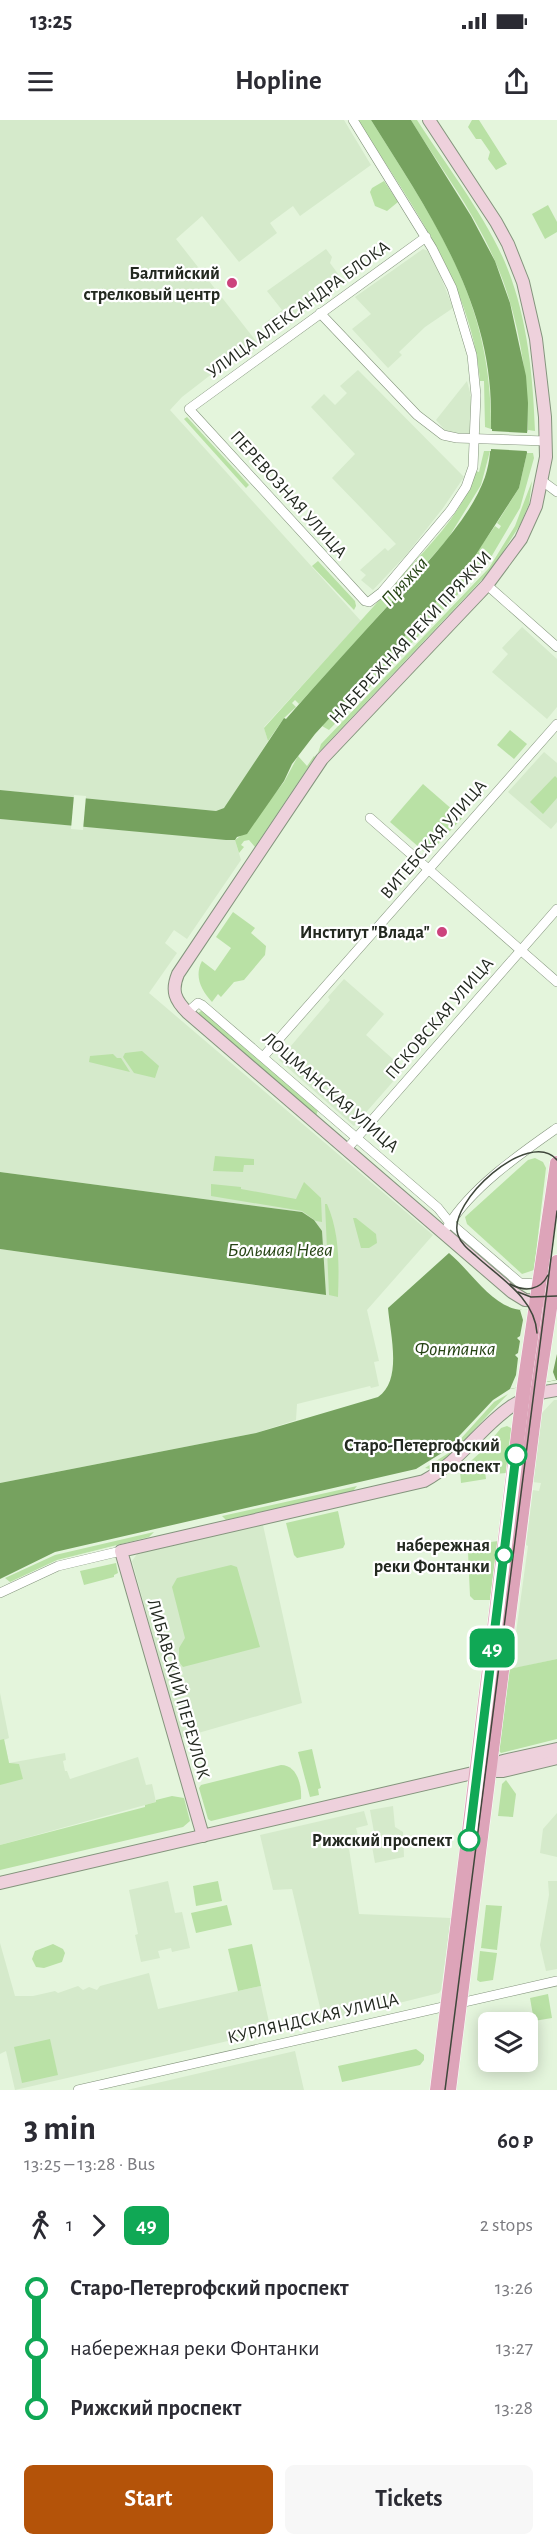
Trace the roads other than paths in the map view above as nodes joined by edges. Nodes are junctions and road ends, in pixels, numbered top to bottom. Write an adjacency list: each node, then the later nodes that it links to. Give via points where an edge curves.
1 (353, 120): 3 (street)
2 (429, 120): 7 (main road, НАБЕРЕЖНАЯ РЕКИ ПРЯЖКИ, via 496,222 520,272 536,339)
3 (426, 237): 4 (street, УЛИЦА АЛЕКСАНДРА БЛОКА); 9 (street, via 452,288 472,356 476,378)
4 (320, 313): 6 (street, УЛИЦА АЛЕКСАНДРА БЛОКА); 9 (street, via 417,415 443,435)
5 (557, 408): 7 (main road)
6 (189, 409): 9 (street, ПЕРЕВОЗНАЯ УЛИЦА, via 369,602 451,510 470,478)
7 (545, 417): 10 (main road, НАБЕРЕЖНАЯ РЕКИ ПРЯЖКИ)
8 (557, 433): 10 (main road)
9 (475, 439): 10 (street)
10 (539, 441): 11 (main road, НАБЕРЕЖНАЯ РЕКИ ПРЯЖКИ)
11 (541, 480): 12 (street); 13 (main road, НАБЕРЕЖНАЯ РЕКИ ПРЯЖКИ, via 536,506 521,539)
12 (557, 492)
13 (487, 585): 14 (street); 20 (main road, НАБЕРЕЖНАЯ РЕКИ ПРЯЖКИ, via 322,759)
14 (557, 647)
15 (557, 724): 17 (street, ВИТЕБСКАЯ УЛИЦА)
16 (370, 818): 17 (street)
17 (428, 870): 19 (street); 23 (street, ВИТЕБСКАЯ УЛИЦА)
18 (557, 909): 19 (street, ПСКОВСКАЯ УЛИЦА)
19 (520, 951): 21 (street); 27 (street, ПСКОВСКАЯ УЛИЦА)
20 (192, 953): 22 (main road, ЛОЦМАНСКАЯ УЛИЦА, via 178,974 174,990 181,1006)
21 (557, 982)
22 (192, 1017): 23 (street, ЛОЦМАНСКАЯ УЛИЦА, via 191,1007 200,1003); 25 (main road, ЛОЦМАНСКАЯ УЛИЦА)
23 (263, 1057): 24 (street, ЛОЦМАНСКАЯ УЛИЦА)
24 (325, 1111): 25 (street); 27 (street, ЛОЦМАНСКАЯ УЛИЦА)
25 (315, 1123): 28 (main road, ЛОЦМАНСКАЯ УЛИЦА)
26 (557, 1128): 32 (street, via 501,1170 457,1212)
27 (356, 1138): 28 (street, ПСКОВСКАЯ УЛИЦА); 30 (street, ЛОЦМАНСКАЯ УЛИЦА)
28 (346, 1150): 31 (main road, ЛОЦМАНСКАЯ УЛИЦА)
29 (557, 1163): 34 (main road)
30 (414, 1187): 31 (street, via 411,1198); 32 (street, ЛОЦМАНСКАЯ УЛИЦА, via 438,1208)
31 (404, 1200): 32 (main road, ЛОЦМАНСКАЯ УЛИЦА)
32 (447, 1228): 34 (street, via 520,1283); 37 (main road, via 515,1294)
33 (557, 1262): 35 (main road)
34 (539, 1284): 35 (main road); 37 (main road)
35 (555, 1286): 36 (main road)
36 (554, 1303): 37 (main road); 38 (main road)
37 (536, 1305): 40 (main road)
38 (538, 1389): 39 (main road); 40 (main road); 45 (main road)
39 (557, 1390)
40 (523, 1393): 41 (main road, via 457,1458 424,1481); 45 (main road)
41 (121, 1551): 42 (street, via 58,1566); 46 (main road, ЛИБАВСКИЙ ПЕРЕУЛОК)
42 (0, 1593)
43 (557, 1749): 45 (main road, via 503,1761)
44 (557, 1758): 45 (main road, via 502,1771)
45 (486, 1770): 46 (main road); 49 (main road)
46 (203, 1836): 47 (main road)
47 (0, 1883)
48 (557, 1981): 49 (street, КУРЛЯНДСКАЯ УЛИЦА)
49 (454, 2003): 50 (street, КУРЛЯНДСКАЯ УЛИЦА); 51 (main road); 52 (main road)
50 (78, 2090)
51 (437, 2090)
52 (449, 2090)

